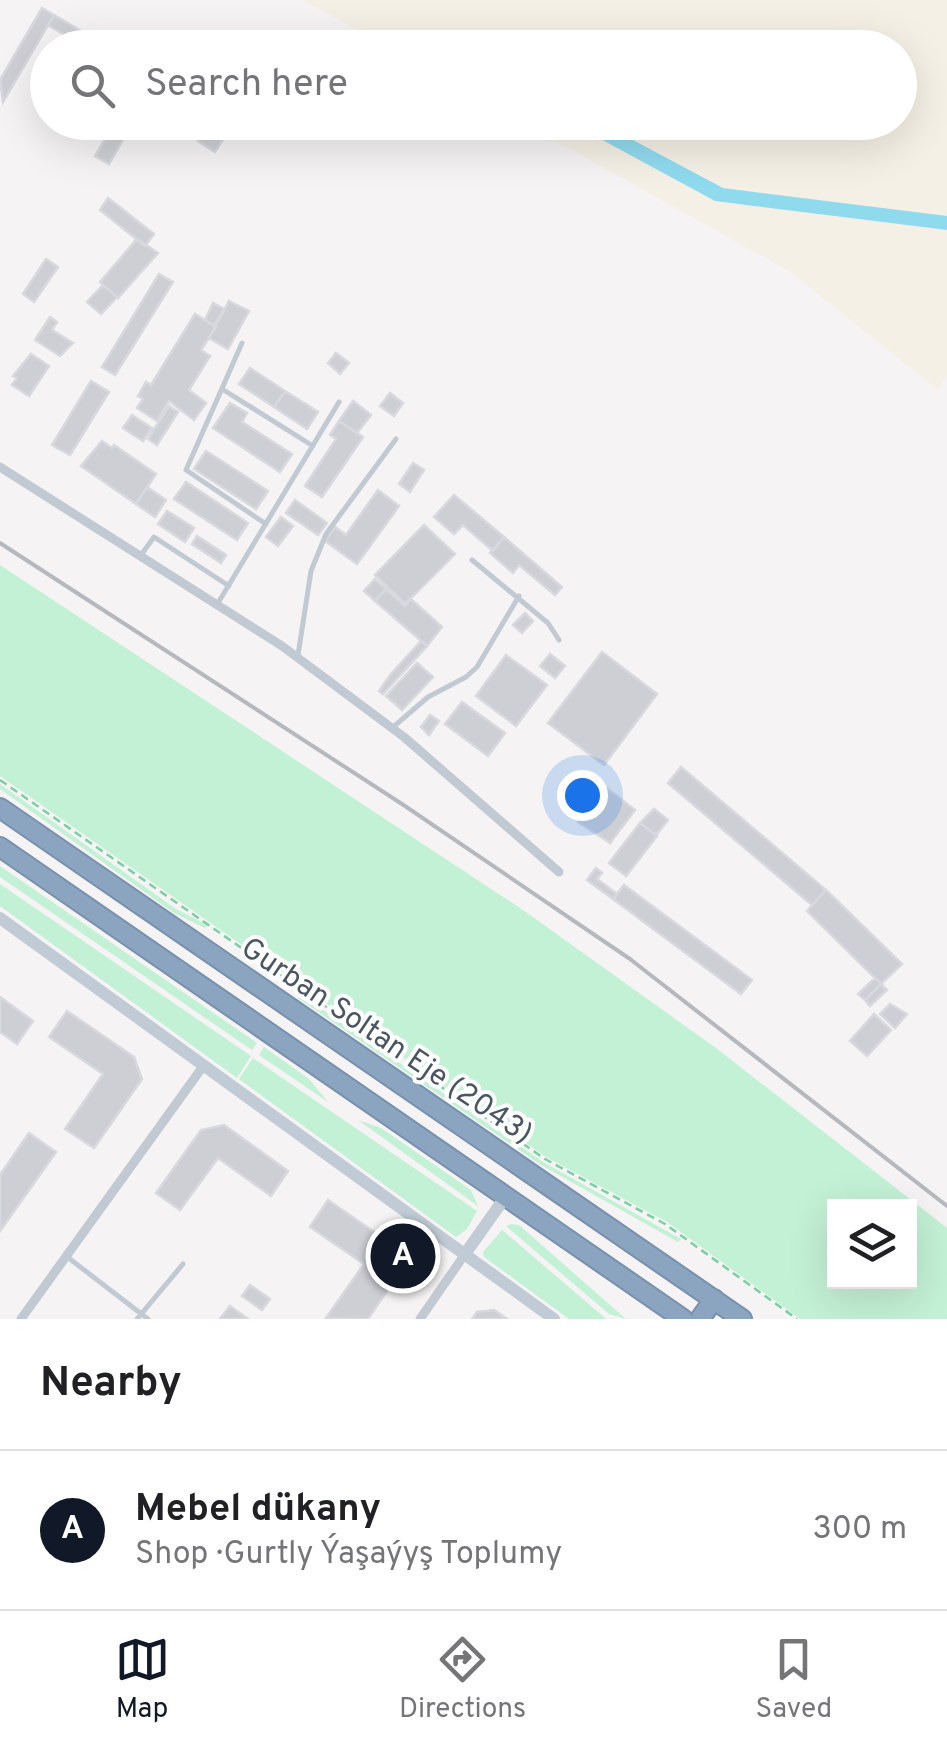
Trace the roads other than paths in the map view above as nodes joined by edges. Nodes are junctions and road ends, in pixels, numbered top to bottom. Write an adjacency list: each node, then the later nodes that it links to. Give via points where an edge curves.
1 (242, 343): 2 (lane)
2 (221, 389): 5 (lane); 7 (lane, via 186,470)
3 (339, 402): 5 (lane)
4 (396, 439): 14 (lane, via 326,534 311,571)
5 (313, 446): 7 (lane)
6 (0, 467): 8 (street)
7 (266, 524): 10 (lane)
8 (139, 558): 10 (lane, via 154,538); 12 (street)
9 (472, 560): 11 (lane)
10 (228, 586): 12 (lane)
11 (519, 596): 13 (lane); 15 (lane, via 477,667)
12 (217, 606): 14 (street)
13 (558, 640)
14 (298, 658): 15 (street)
15 (392, 728): 18 (street)
16 (0, 805): 25 (highway, Gurban Soltan Eje (2043))
17 (0, 847): 21 (highway, Gurban Soltan Eje (2043))
18 (560, 872)
19 (0, 918): 20 (street)
20 (204, 1065): 22 (street); 23 (street)
21 (506, 1196): 22 (street); 31 (highway, Gurban Soltan Eje (2043))
22 (465, 1254): 29 (street); 30 (street)
23 (66, 1256): 26 (lane); 27 (street)
24 (182, 1264): 26 (lane)
25 (714, 1299): 32 (highway); 33 (highway, Gurban Soltan Eje (2043))
26 (139, 1316): 28 (lane)
27 (21, 1319)
28 (148, 1319)
29 (420, 1319)
30 (554, 1319)
31 (683, 1319)
32 (700, 1319)
33 (742, 1319)

